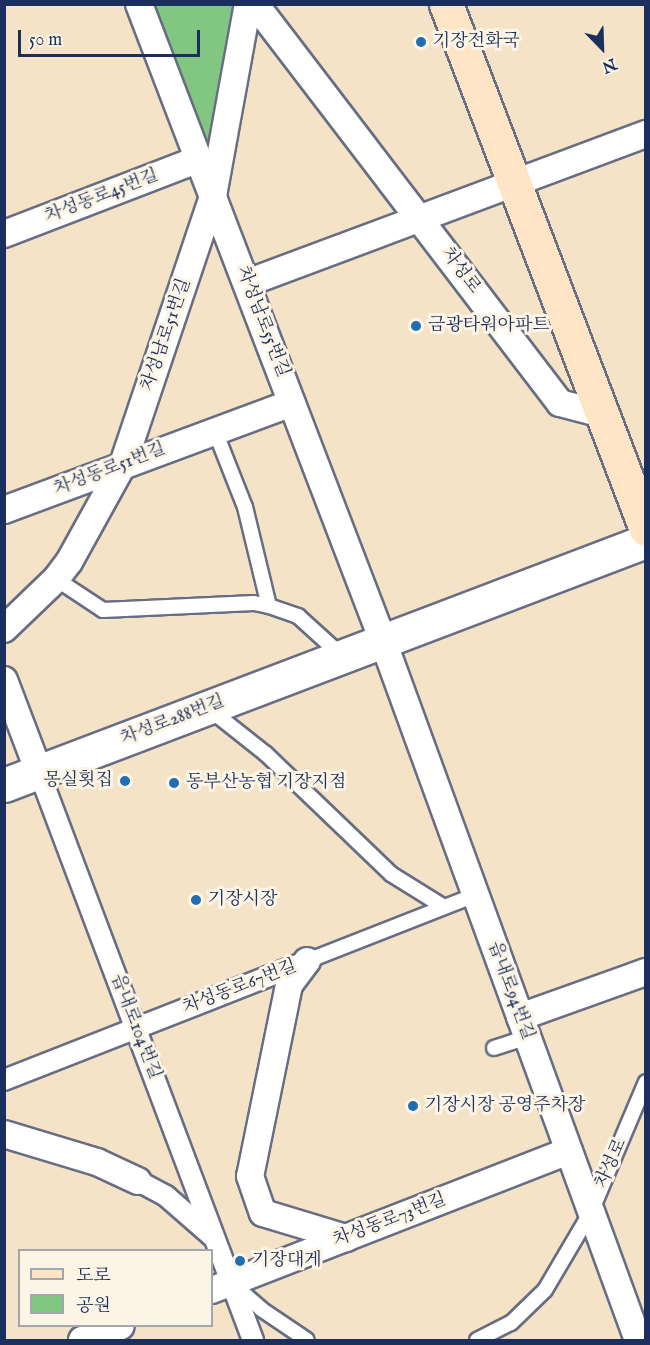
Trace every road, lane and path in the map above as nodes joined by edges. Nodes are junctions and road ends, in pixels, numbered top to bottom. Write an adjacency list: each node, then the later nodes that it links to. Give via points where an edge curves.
1 (139, 4): 6 (street, 차성남로55번길)
2 (248, 4): 8 (street, 차성남로51번길)
3 (255, 4): 9 (street)
4 (446, 4): 7 (main road)
5 (645, 134): 7 (street)
6 (199, 159): 8 (street, 차성남로55번길); 10 (street, 차성동로45번길)
7 (514, 184): 9 (street); 13 (main road)
8 (213, 196): 11 (street, 차성남로55번길); 15 (street, 차성남로51번길)
9 (420, 219): 11 (street); 13 (street, 차성로, via 560,403)
10 (4, 234)
11 (247, 283): 12 (street, 차성남로55번길)
12 (292, 403): 14 (street, 차성동로51번길); 22 (street, 차성남로55번길)
13 (602, 414): 17 (main road)
14 (215, 431): 15 (street, 차성동로51번길); 20 (lane, via 245,507)
15 (123, 464): 16 (street, 차성동로51번길); 19 (street, 차성남로51번길)
16 (4, 510)
17 (645, 529)
18 (645, 541): 22 (street, 차성로288번길)
19 (56, 579): 20 (lane, via 104,610 254,603); 21 (street, 차성남로51번길)
20 (269, 606): 23 (lane, via 298,616)
21 (4, 629)
22 (383, 641): 23 (street, 차성로288번길); 28 (street, 읍내로94번길)
23 (342, 657): 25 (street, 차성로288번길)
24 (4, 680): 26 (street)
25 (207, 708): 26 (street, 차성로288번길); 29 (lane, via 266,754 391,874)
26 (39, 772): 27 (street, 차성로288번길); 33 (street, 읍내로104번길)
27 (4, 785)
28 (475, 895): 29 (lane, 차성동로67번길); 32 (street, 읍내로94번길)
29 (444, 907): 30 (lane, 차성동로67번길, via 345,939)
30 (307, 961): 33 (street, 차성동로67번길); 42 (street, via 290,985 250,1176 263,1213)
31 (645, 972): 32 (street)
32 (523, 1027): 34 (lane); 38 (street, 읍내로94번길)
33 (135, 1028): 35 (street, 차성동로67번길); 41 (street, 읍내로104번길)
34 (494, 1048)
35 (4, 1080)
36 (645, 1082): 40 (lane, 차성로)
37 (4, 1134): 39 (street, via 97,1162)
38 (569, 1151): 40 (street, 읍내로94번길); 42 (street, 차성동로73번길)
39 (138, 1181): 41 (street, via 166,1196)
40 (591, 1212): 48 (lane, via 545,1290 511,1323); 49 (street, 읍내로94번길)
41 (215, 1238): 43 (street, 읍내로104번길)
42 (346, 1238): 43 (street, 차성동로73번길)
43 (221, 1286): 46 (street, 읍내로104번길); 47 (lane, 읍내로104번길)
44 (118, 1327): 45 (street)
45 (82, 1341)
46 (253, 1341)
47 (307, 1341)
48 (477, 1341)
49 (638, 1341)

